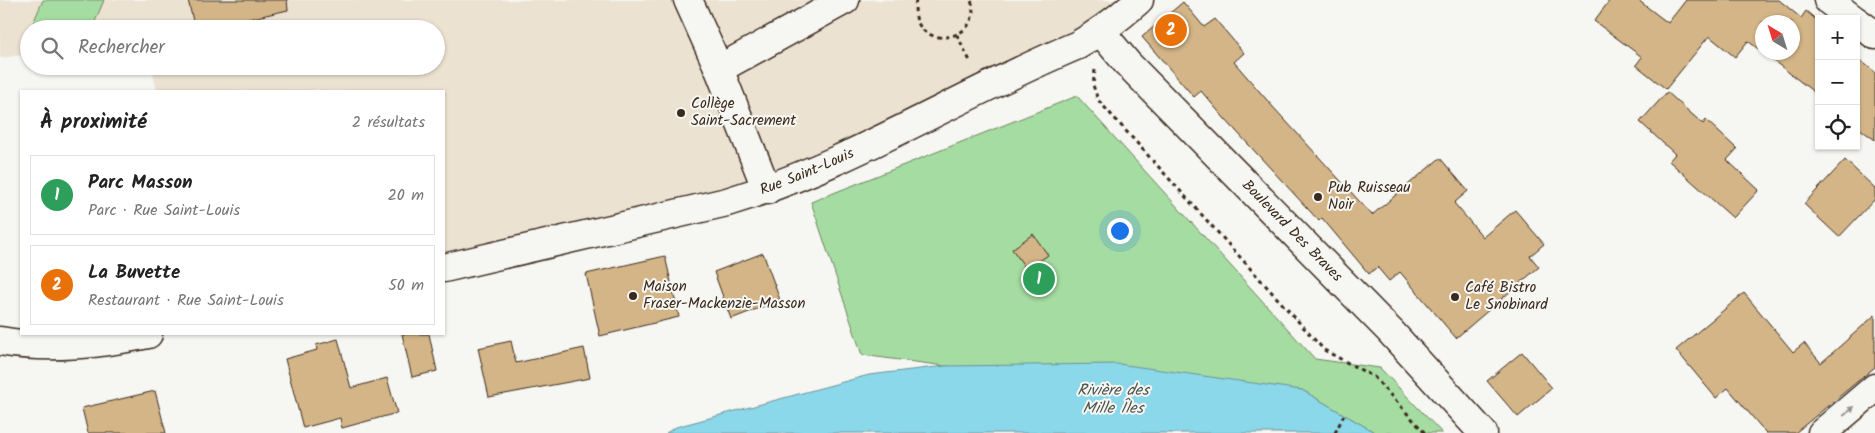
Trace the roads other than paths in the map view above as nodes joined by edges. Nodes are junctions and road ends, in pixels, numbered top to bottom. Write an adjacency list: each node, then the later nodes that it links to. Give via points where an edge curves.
1 (688, 0): 9 (main road)
2 (845, 0): 9 (main road)
3 (1139, 0): 7 (main road, Rue Saint-Louis)
4 (1828, 0): 5 (main road)
5 (1848, 15)
6 (1860, 24): 8 (main road)
7 (1101, 32): 10 (main road, Rue Saint-Louis); 15 (main road, Boulevard Des Braves, via 1127,63 1390,331)
8 (1875, 35)
9 (719, 68): 10 (main road)
10 (767, 190): 11 (main road, Rue Saint-Louis)
11 (445, 268)
12 (141, 335): 13 (main road, via 54,346)
13 (0, 341)
14 (1875, 388): 16 (main road, one-way to 14)
15 (1483, 433)
16 (1822, 433)

